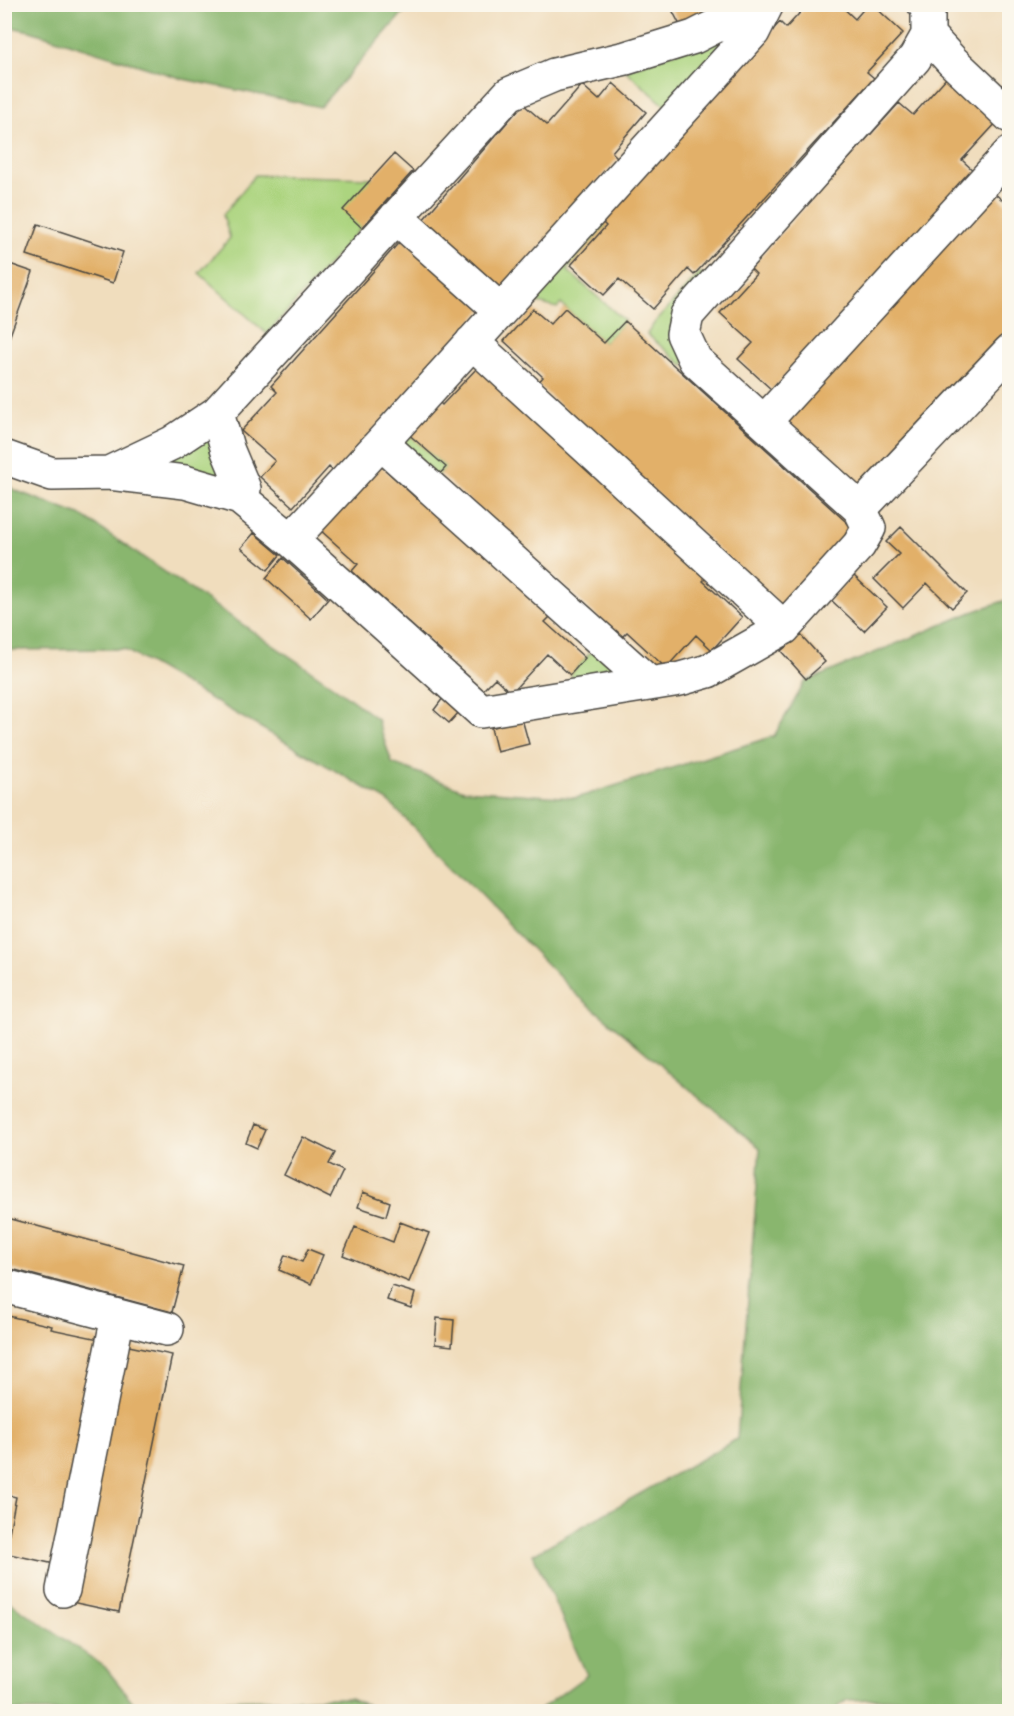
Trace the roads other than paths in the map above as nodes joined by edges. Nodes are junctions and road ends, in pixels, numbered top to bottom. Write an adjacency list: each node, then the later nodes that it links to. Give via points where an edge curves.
1 (759, 4): 6 (street, via 694,38 554,75 509,94)
2 (767, 4): 7 (street, via 753,32)
3 (926, 20): 4 (street, via 952,61); 11 (street, via 915,58 687,315 683,334 695,360)
4 (1010, 116)
5 (1005, 169): 11 (street)
6 (396, 217): 7 (street); 10 (street)
7 (500, 310): 8 (street)
8 (472, 342): 12 (street); 18 (street)
9 (1010, 351): 16 (street)
10 (217, 413): 14 (street, via 172,443); 15 (street, via 244,489)
11 (764, 422): 16 (street)
12 (381, 444): 17 (street); 19 (street)
13 (4, 457): 14 (street, via 52,474)
14 (109, 473): 15 (street, via 185,482)
15 (240, 498): 17 (street)
16 (860, 509): 18 (street, via 869,528 859,545)
17 (291, 540): 19 (street, via 481,711)
18 (784, 628): 19 (street, via 708,671)
19 (650, 684)
20 (4, 1286): 21 (street)
21 (118, 1316): 22 (street); 23 (street)
22 (167, 1329)
23 (63, 1590)

